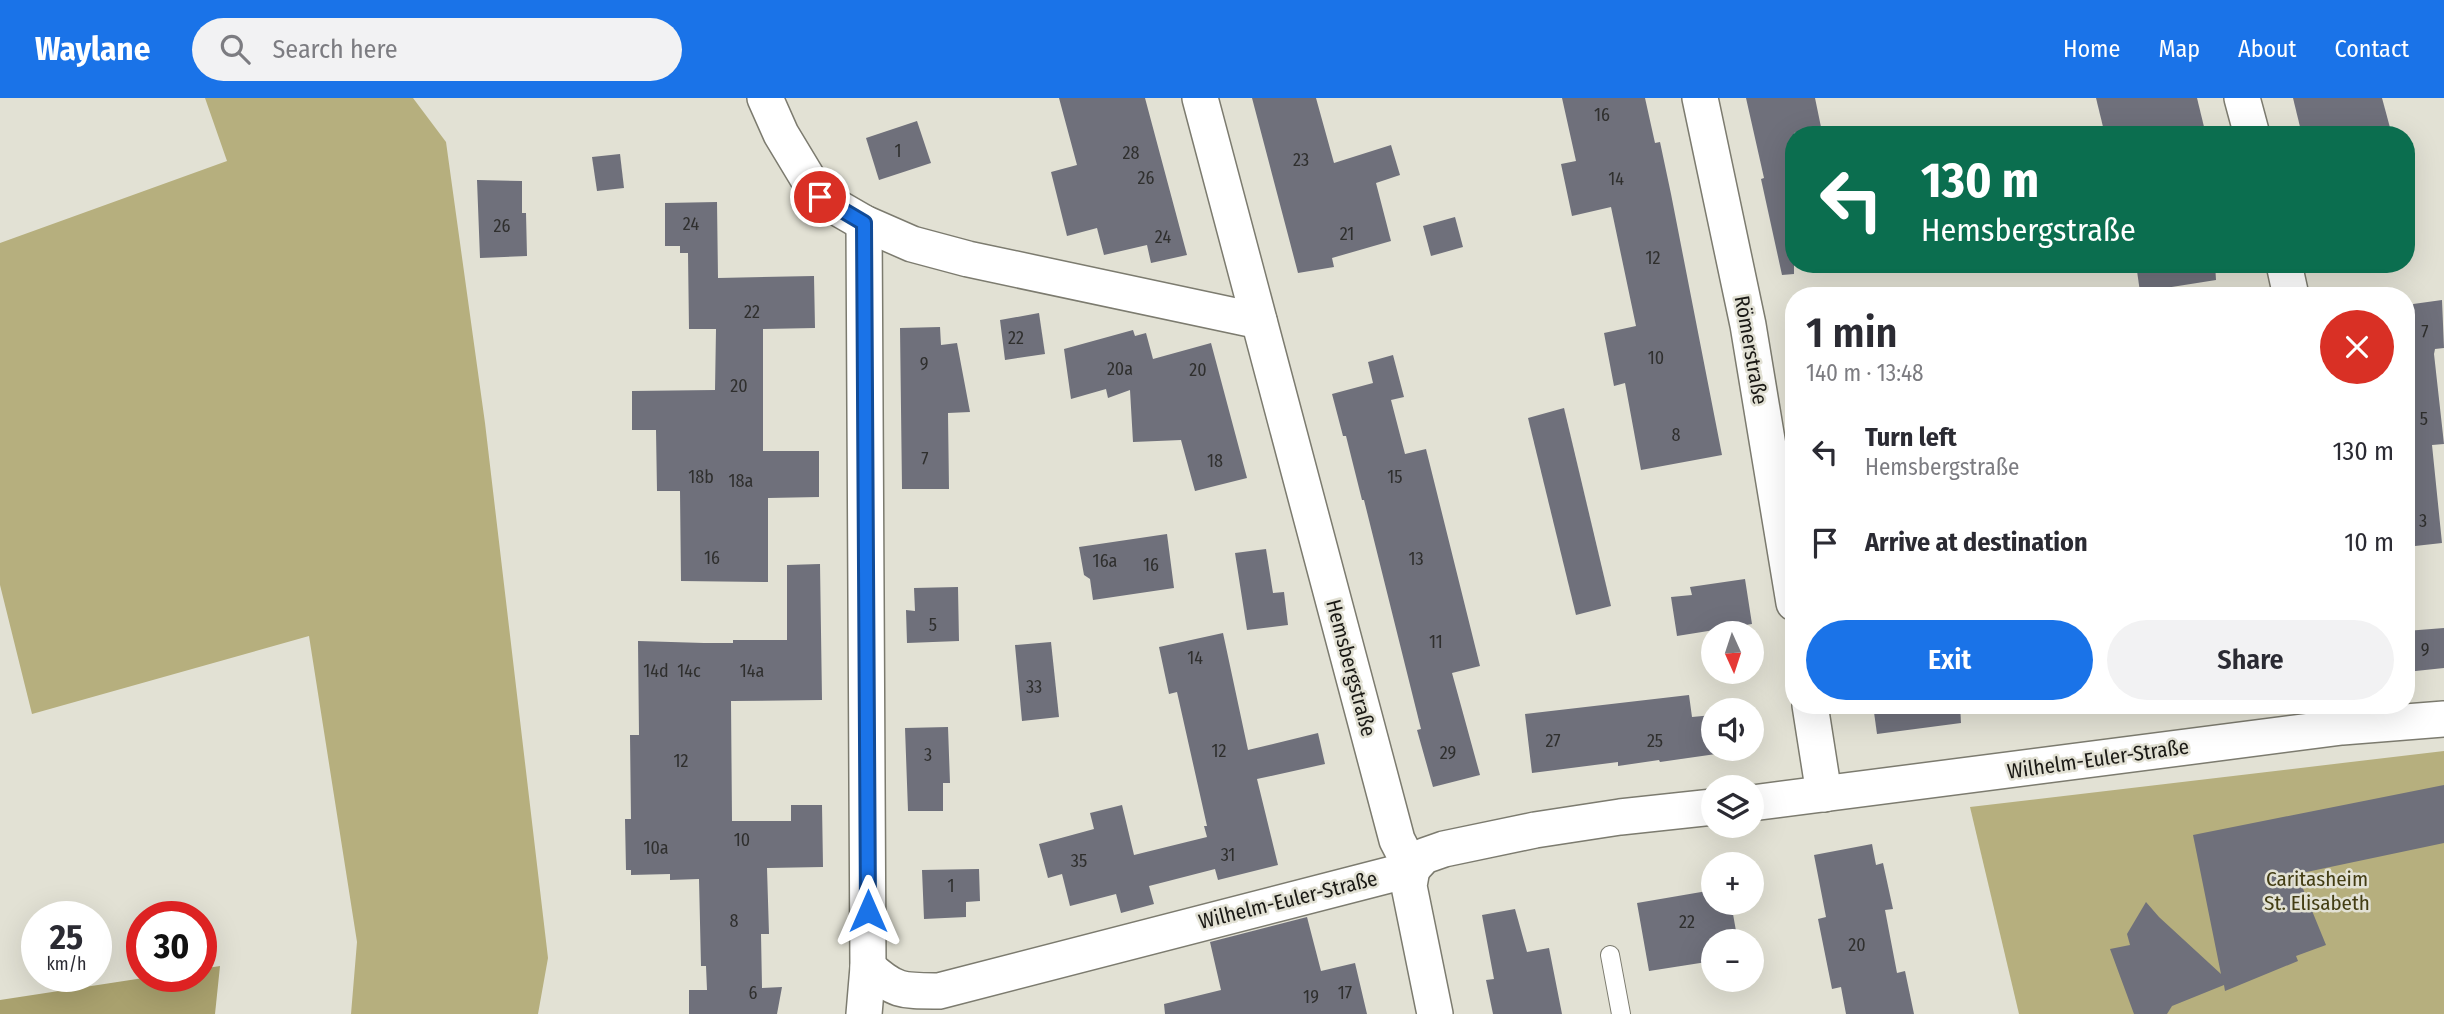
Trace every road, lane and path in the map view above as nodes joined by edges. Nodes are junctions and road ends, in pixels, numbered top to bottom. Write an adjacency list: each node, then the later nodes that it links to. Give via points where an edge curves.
1 (765, 98): 6 (street, via 820,197)
2 (1200, 98): 7 (street, Hemsbergstraße)
3 (1700, 98): 8 (street, Römerstraße, via 1748,325)
4 (2242, 98): 5 (street)
5 (2250, 126)
6 (864, 223): 7 (street, via 912,244 968,259); 17 (street)
7 (1259, 321): 15 (street, Hemsbergstraße, via 1396,840)
8 (1785, 549)
9 (1811, 714): 12 (street)
10 (2341, 716): 11 (street, Wilhelm-Euler-Straße); 12 (street, Wilhelm-Euler-Straße)
11 (2444, 719)
12 (1824, 794): 13 (street, Wilhelm-Euler-Straße)
13 (1764, 802)
14 (1701, 808): 15 (street, Wilhelm-Euler-Straße, via 1535,830 1444,849 1424,856)
15 (1412, 869): 17 (street, Wilhelm-Euler-Straße, via 939,991 906,991 886,984); 19 (street, Hemsbergstraße, via 1409,886)
16 (1610, 956): 20 (lane)
17 (868, 967): 18 (street)
18 (864, 1014)
19 (1435, 1014)
20 (1621, 1014)

